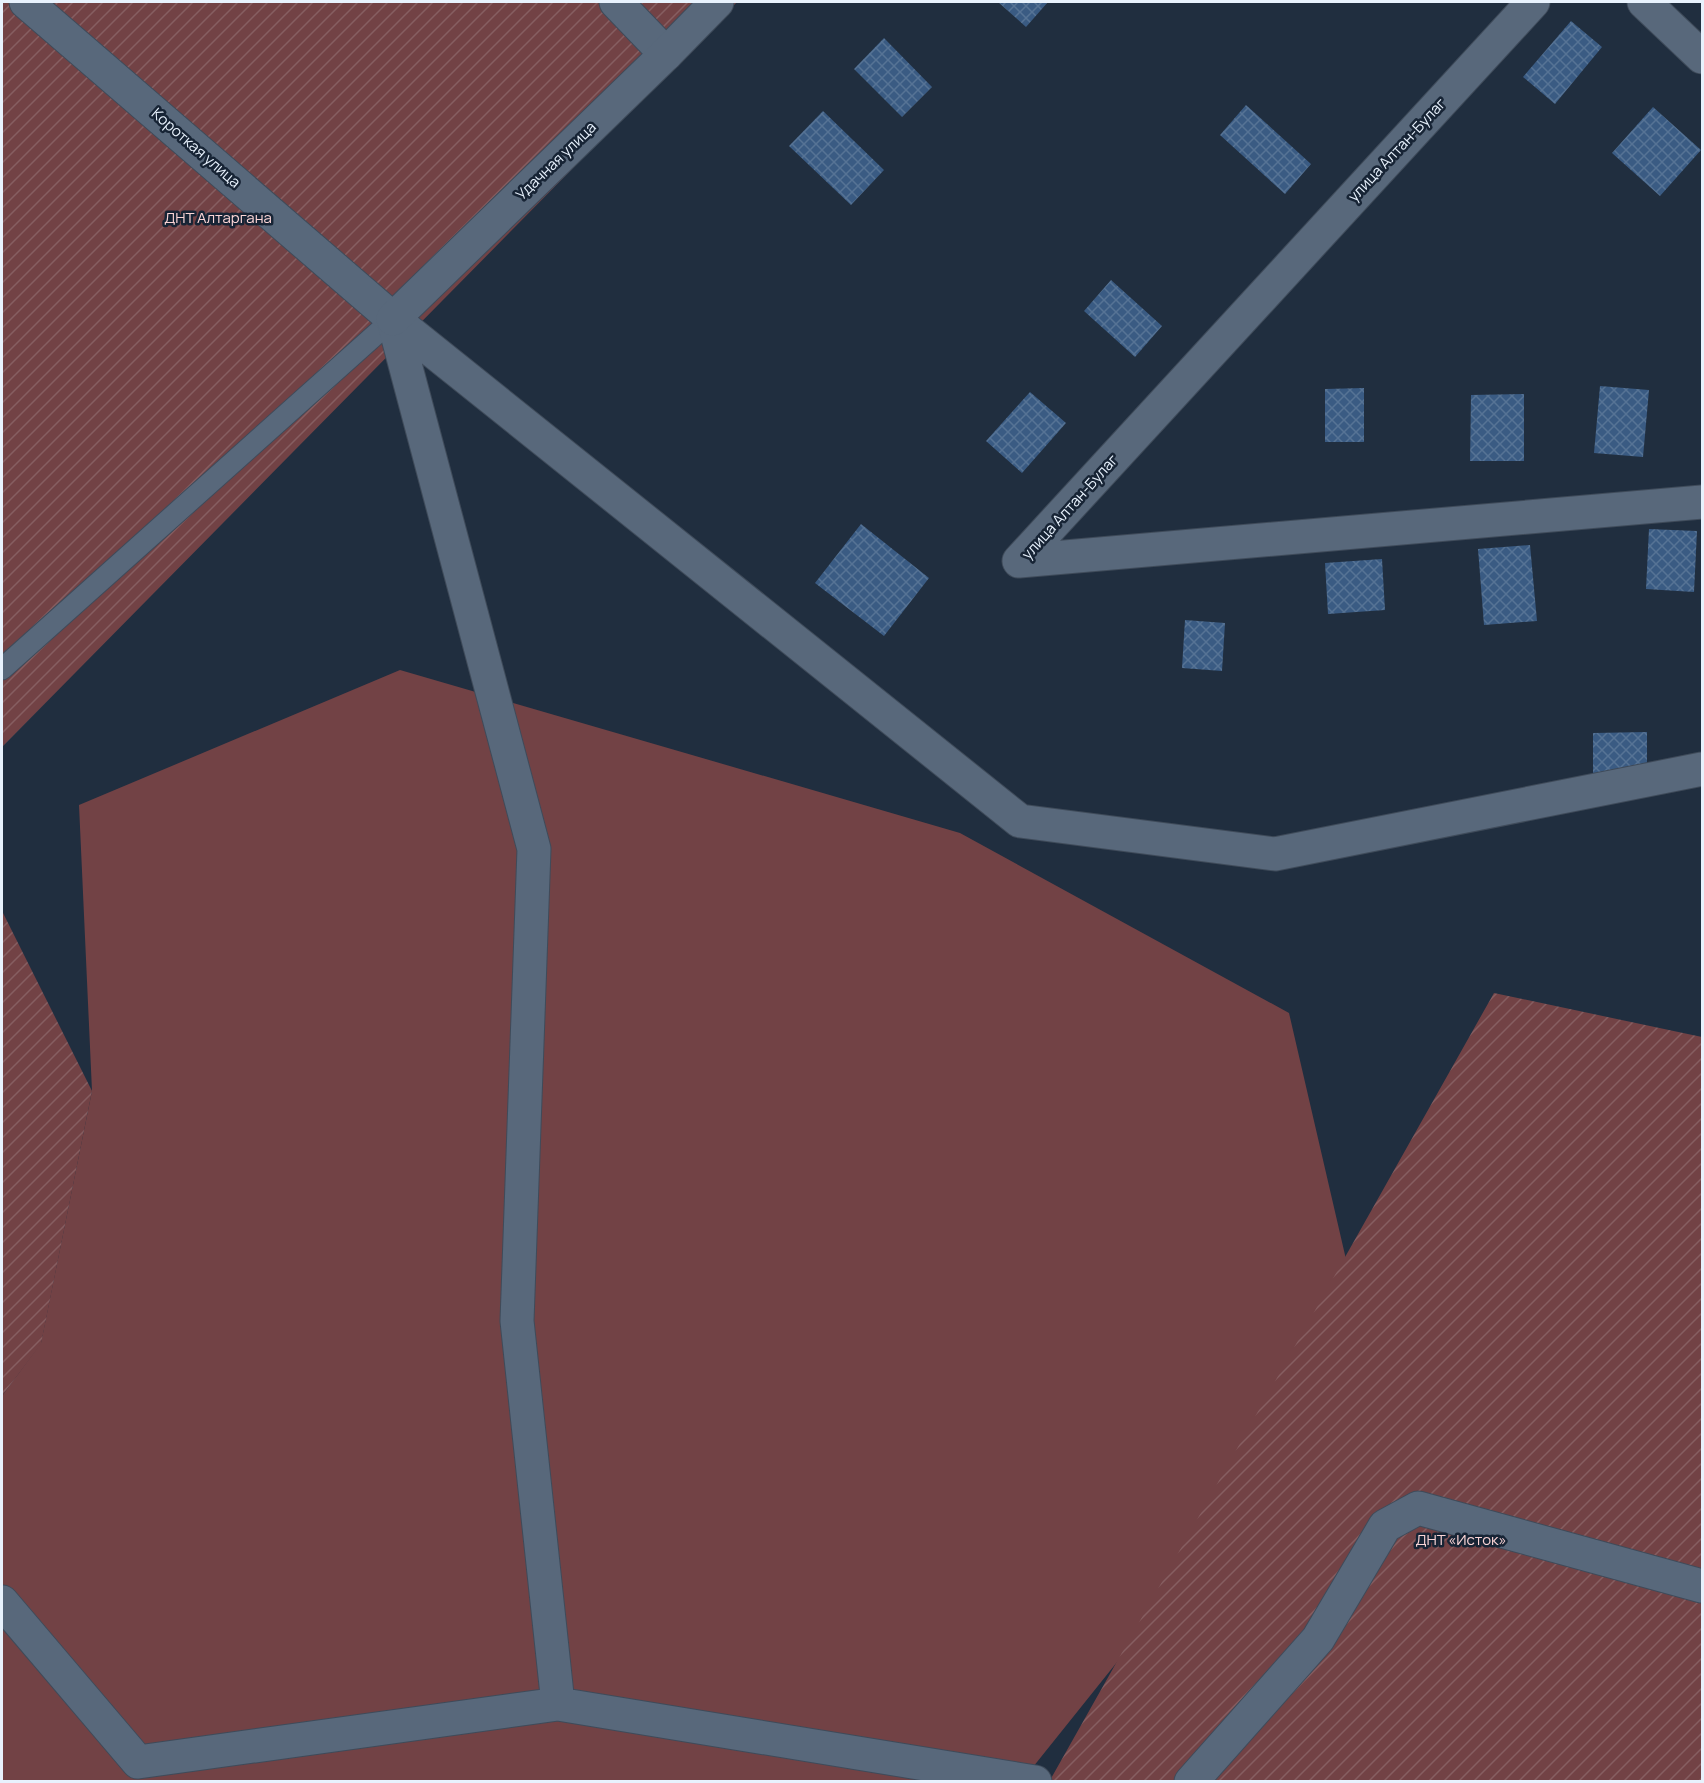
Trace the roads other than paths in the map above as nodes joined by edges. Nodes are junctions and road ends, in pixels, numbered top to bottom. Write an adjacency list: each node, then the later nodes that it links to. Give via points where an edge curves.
1 (26, 2): 8 (street, Короткая улица)
2 (616, 2): 6 (street)
3 (717, 2): 6 (street, Удачная улица)
4 (1533, 2): 9 (street, улица Алтан-Булаг, via 1019,561)
5 (1644, 2): 7 (street)
6 (666, 54): 8 (street, Удачная улица)
7 (1702, 57)
8 (393, 319): 10 (lane); 11 (street, Короткая улица, via 1020,821 1275,854); 14 (street, via 534,849 517,1321)
9 (1702, 502)
10 (2, 669)
11 (1702, 769)
12 (1702, 1586): 16 (street, via 1418,1508 1384,1526 1318,1639)
13 (2, 1602): 14 (street, via 138,1762)
14 (558, 1704): 15 (street)
15 (1035, 1782)
16 (1191, 1782)

